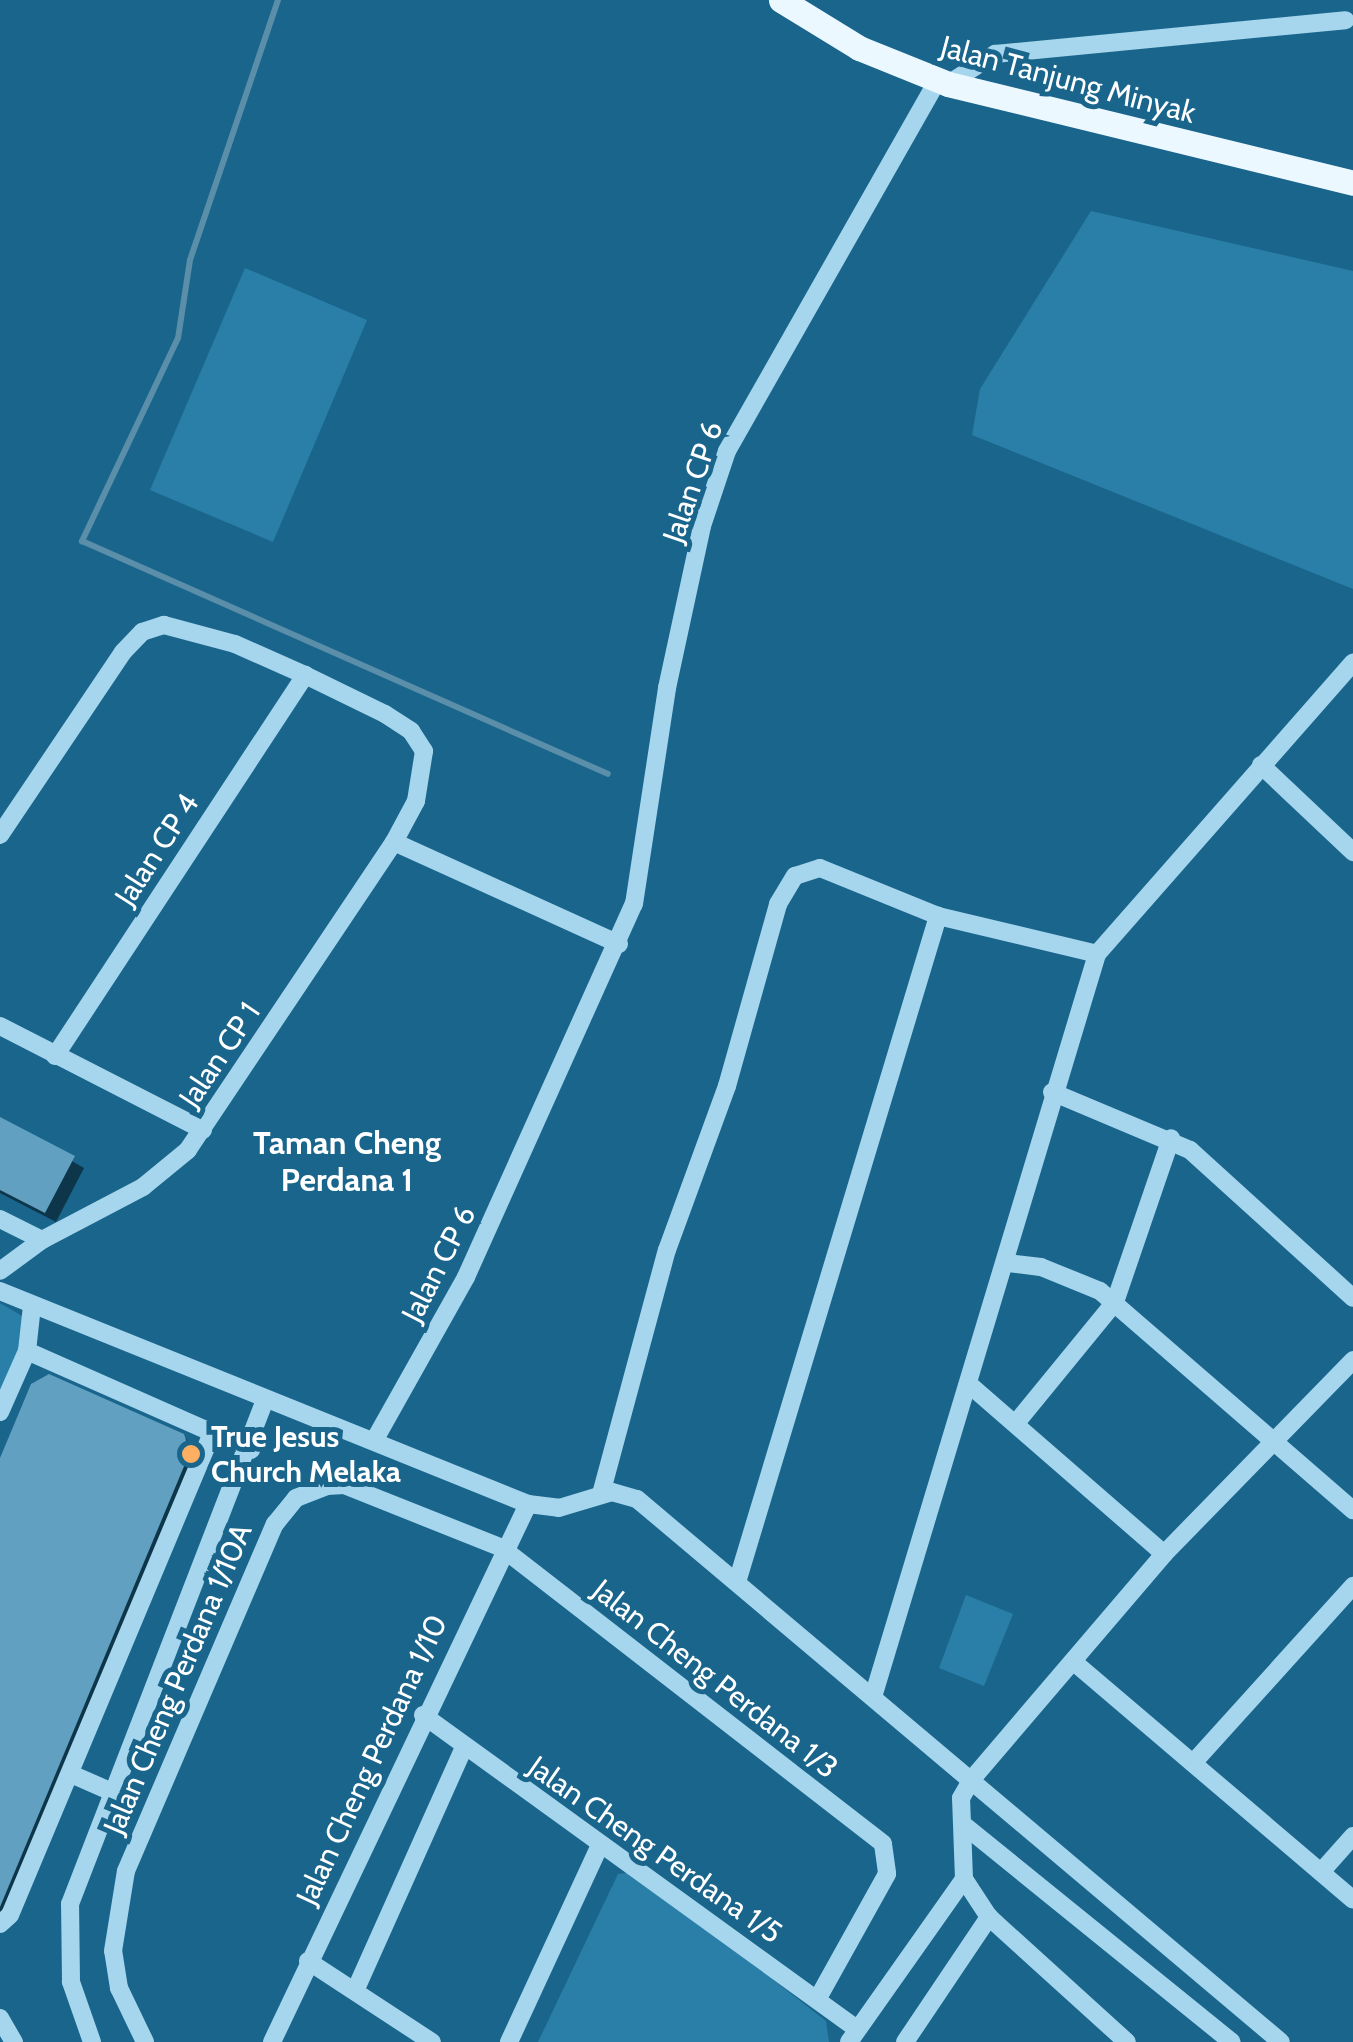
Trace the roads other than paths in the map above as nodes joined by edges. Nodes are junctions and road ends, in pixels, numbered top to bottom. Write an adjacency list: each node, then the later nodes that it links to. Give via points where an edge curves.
1 (781, 0): 3 (main road, Jalan Tanjung Minyak, via 859,48)
2 (1345, 20): 3 (street, via 995,54)
3 (943, 82): 4 (main road, Jalan Tanjung Minyak); 12 (street, Jalan CP 6, via 835,253 716,482 666,688 644,865)
4 (1353, 182)
5 (1353, 663): 7 (street)
6 (305, 675): 8 (street, Jalan CP 1, via 205,634 164,625 142,632); 9 (street, Jalan CP 1, via 411,731 424,751 416,801); 15 (street, Jalan CP 4)
7 (1261, 765): 10 (street); 13 (street)
8 (0, 835)
9 (394, 842): 12 (street); 17 (street, Jalan CP 1)
10 (1353, 852)
11 (938, 916): 13 (street); 37 (street, via 820,868 808,868 786,888 727,1086 667,1250); 42 (street)
12 (619, 944): 35 (street, Jalan CP 6, via 466,1276)
13 (1096, 954): 16 (street)
14 (0, 1026): 15 (street)
15 (55, 1056): 17 (street)
16 (1052, 1092): 18 (street); 21 (street)
17 (203, 1130): 20 (street, Jalan CP 1, via 154,1180)
18 (1171, 1138): 24 (street, via 1241,1191); 25 (street)
19 (0, 1219): 20 (street)
20 (42, 1240): 22 (street, Jalan CP 1)
21 (1008, 1263): 25 (street, via 1063,1274); 29 (street)
22 (0, 1271)
23 (0, 1292): 26 (street)
24 (1353, 1298)
25 (1114, 1302): 32 (street); 34 (street)
26 (32, 1306): 27 (street); 30 (street)
27 (27, 1351): 31 (street); 33 (street)
28 (1353, 1360): 34 (street)
29 (971, 1386): 32 (street); 45 (street)
30 (265, 1400): 35 (street); 36 (street)
31 (0, 1412)
32 (1016, 1423): 41 (street)
33 (212, 1433): 36 (street); 49 (street)
34 (1276, 1438): 39 (street); 41 (street)
35 (374, 1441): 38 (street)
36 (251, 1450): 51 (street)
37 (601, 1494): 38 (street, via 559,1508); 42 (street, via 623,1493 654,1509)
38 (528, 1504): 40 (street, Jalan Cheng Perdana 1/10)
39 (1353, 1510)
40 (502, 1548): 46 (street, Jalan Cheng Perdana 1/10); 62 (street, Jalan Cheng Perdana 1/3, via 883,1844 887,1874); 68 (street, Jalan Cheng Perdana 1/10A, via 344,1485 310,1490 284,1510 116,1907 119,1988)
41 (1164, 1554): 44 (street)
42 (738, 1579): 45 (street)
43 (1353, 1586): 48 (street)
44 (1076, 1663): 48 (street); 50 (street)
45 (873, 1697): 50 (street)
46 (423, 1716): 47 (street, Jalan Cheng Perdana 1/5); 60 (street, Jalan Cheng Perdana 1/10)
47 (463, 1749): 54 (street, Jalan Cheng Perdana 1/5); 61 (street)
48 (1193, 1764): 55 (street)
49 (70, 1774): 51 (street); 59 (street, via 10,1915)
50 (972, 1780): 52 (street, via 961,1798); 75 (street)
51 (110, 1791): 67 (street, via 70,1904 67,1944 71,1982)
52 (965, 1826): 56 (street, via 959,1854); 74 (street)
53 (1353, 1836): 55 (street)
54 (600, 1845): 62 (street, Jalan Cheng Perdana 1/5); 71 (street)
55 (1321, 1872): 57 (street)
56 (964, 1879): 58 (street); 64 (street)
57 (1353, 1900)
58 (989, 1917): 65 (street); 72 (street)
59 (0, 1924)
60 (308, 1961): 61 (street); 69 (street, Jalan Cheng Perdana 1/10)
61 (355, 1991): 70 (street)
62 (818, 1998): 64 (street, Jalan Cheng Perdana 1/5)
63 (0, 2018): 66 (street)
64 (853, 2035)
65 (1106, 2035): 73 (street)
66 (14, 2042)
67 (92, 2042)
68 (145, 2042)
69 (272, 2042)
70 (432, 2042)
71 (509, 2042)
72 (906, 2042)
73 (1126, 2042)
74 (1232, 2042)
75 (1281, 2042)

